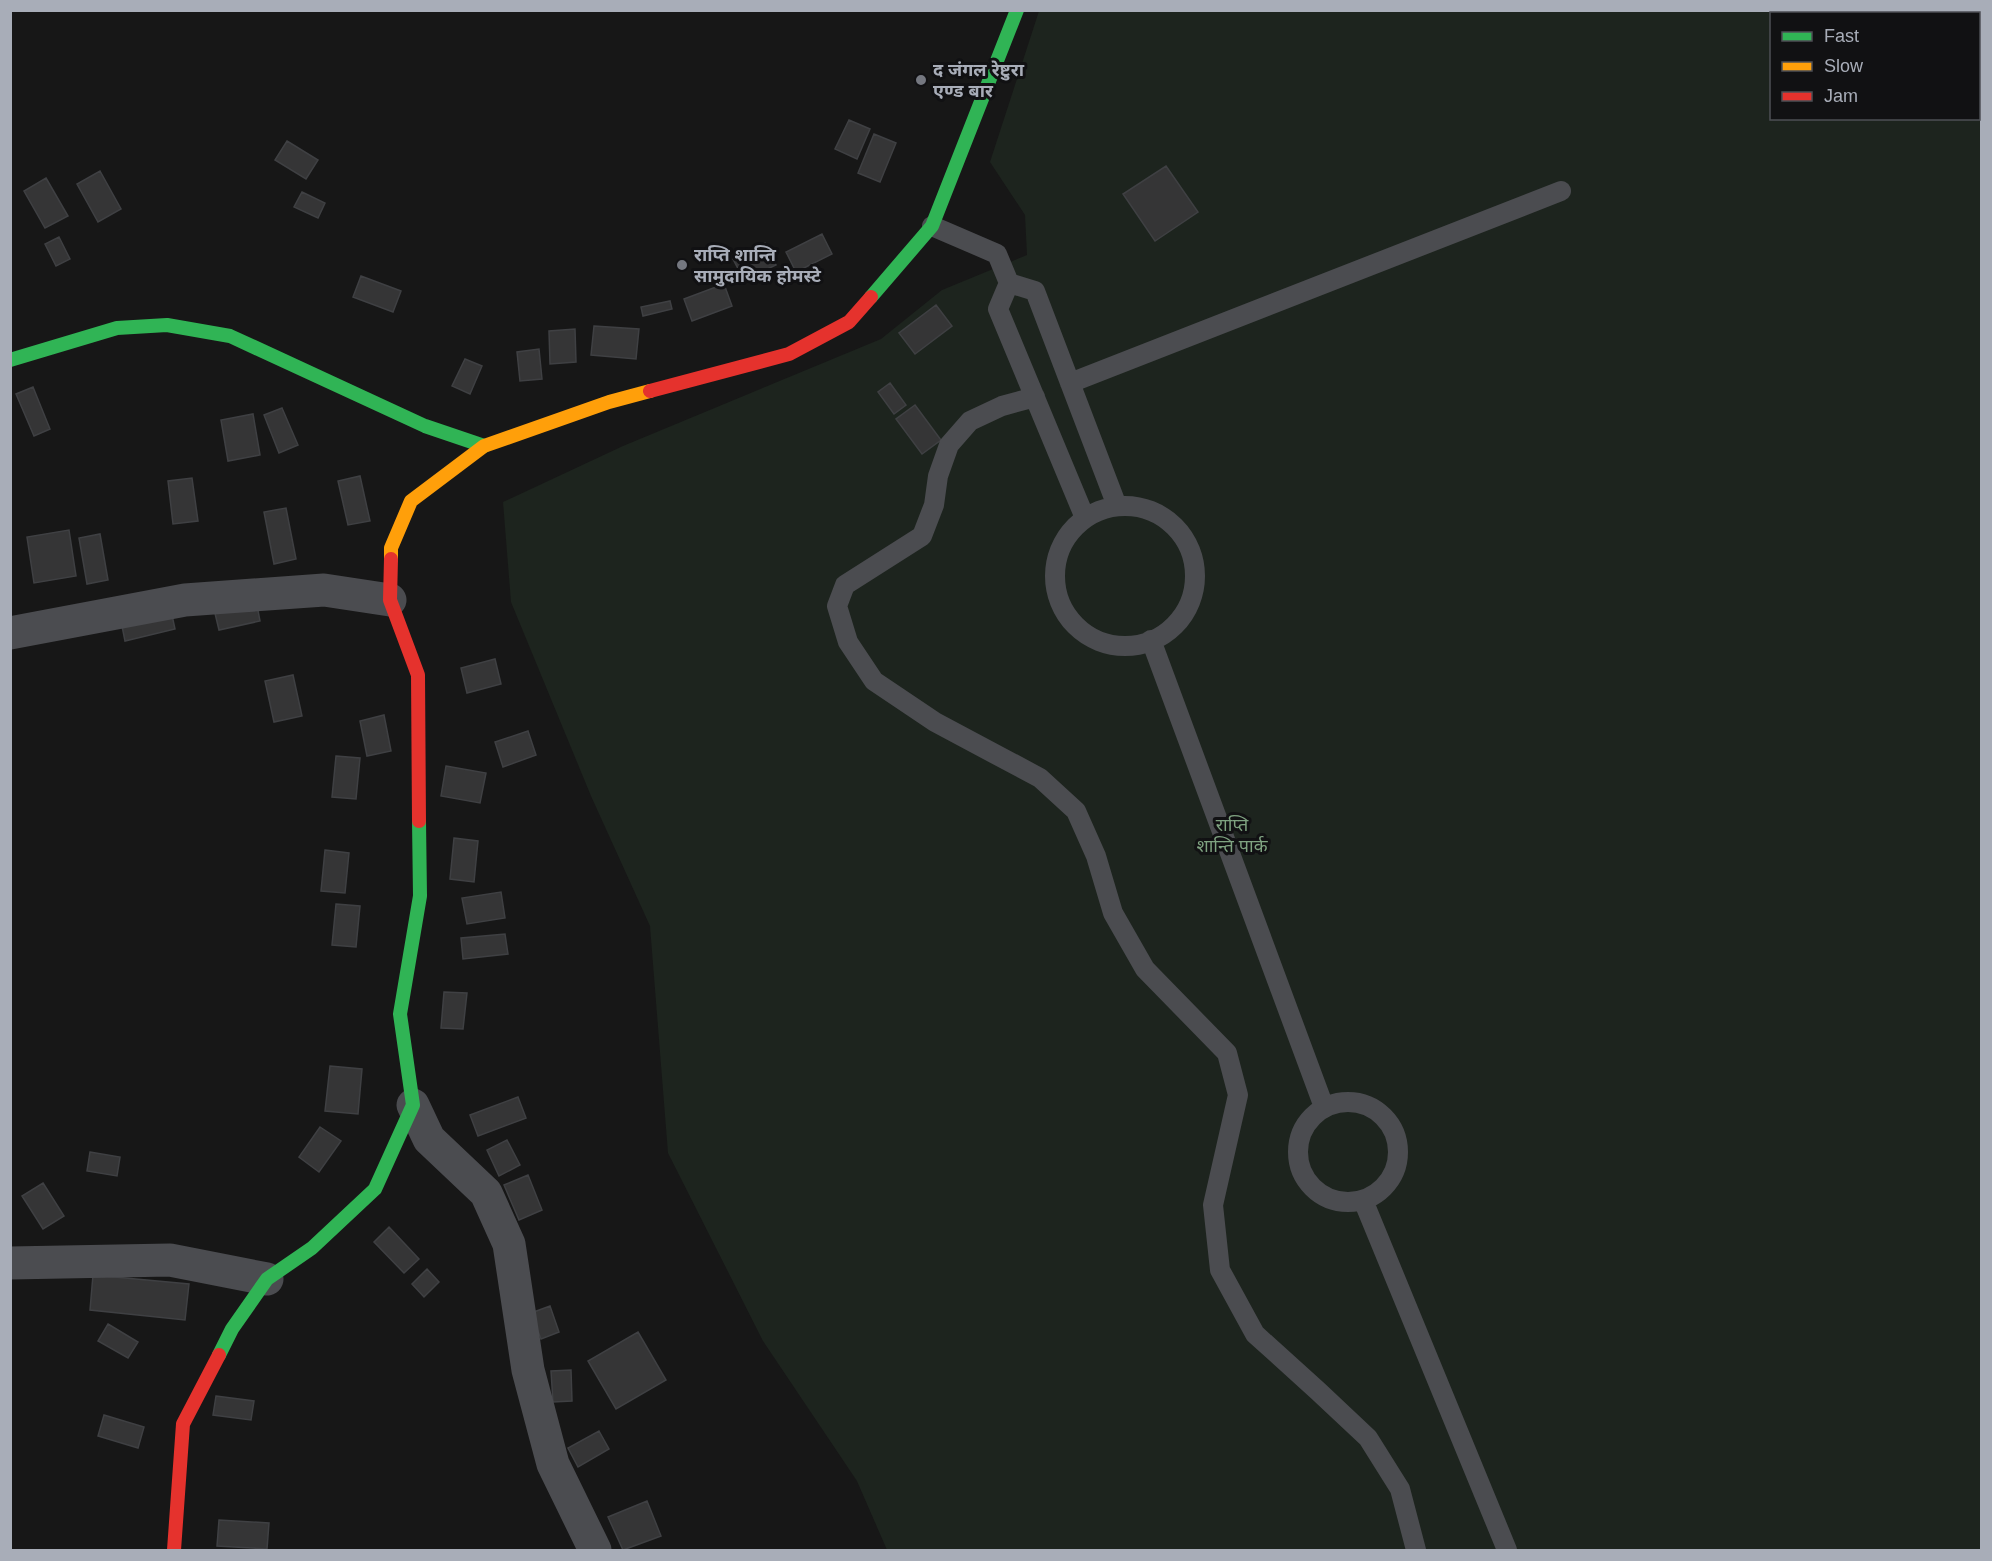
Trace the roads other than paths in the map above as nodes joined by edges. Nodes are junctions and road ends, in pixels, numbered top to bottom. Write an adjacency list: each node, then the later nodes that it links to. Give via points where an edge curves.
1 (1017, 10): 3 (street)
2 (1561, 191): 6 (lane)
3 (932, 226): 4 (lane, via 997,254); 8 (street, via 849,322 789,354 609,402)
4 (1009, 283): 6 (lane, via 1035,291); 7 (lane, via 998,309)
5 (10, 360): 8 (street, via 117,328 167,325 230,336 425,426)
6 (1070, 383): 9 (lane)
7 (1035, 397): 10 (lane); 21 (lane, via 970,420 949,445 922,536 845,585 837,606 839,615 848,642 874,681 935,722 1040,778 1076,811 1096,856 1113,913 1144,969 1227,1053 1238,1095 1213,1205 1220,1270 1255,1334 1368,1438 1400,1489)
8 (484, 446): 11 (street, via 411,501 391,548)
9 (1117, 506): 10 (lane, via 1100,509); 13 (lane, via 1134,506 1165,518 1178,529 1194,559 1193,593 1187,609 1177,623)
10 (1085, 518): 13 (lane, via 1070,531 1054,567 1060,606 1086,635 1104,643 1124,646)
11 (390, 600): 12 (street, via 324,590 185,600); 14 (street, via 418,675 420,896 400,1014)
12 (10, 633)
13 (1151, 640): 15 (lane)
14 (413, 1105): 18 (street, via 375,1189 312,1248); 20 (street, via 429,1139 486,1193 509,1244 528,1370 553,1464)
15 (1324, 1107): 16 (lane, via 1301,1134 1297,1149 1299,1166 1317,1192 1331,1200); 16 (lane, via 1349,1102 1363,1104 1386,1119 1394,1132 1398,1148 1390,1180)
16 (1363, 1200): 22 (lane)
17 (10, 1263): 18 (street, via 170,1260)
18 (267, 1279): 19 (street, via 232,1329 183,1424)
19 (174, 1551)
20 (595, 1551)
21 (1416, 1551)
22 (1506, 1551)

